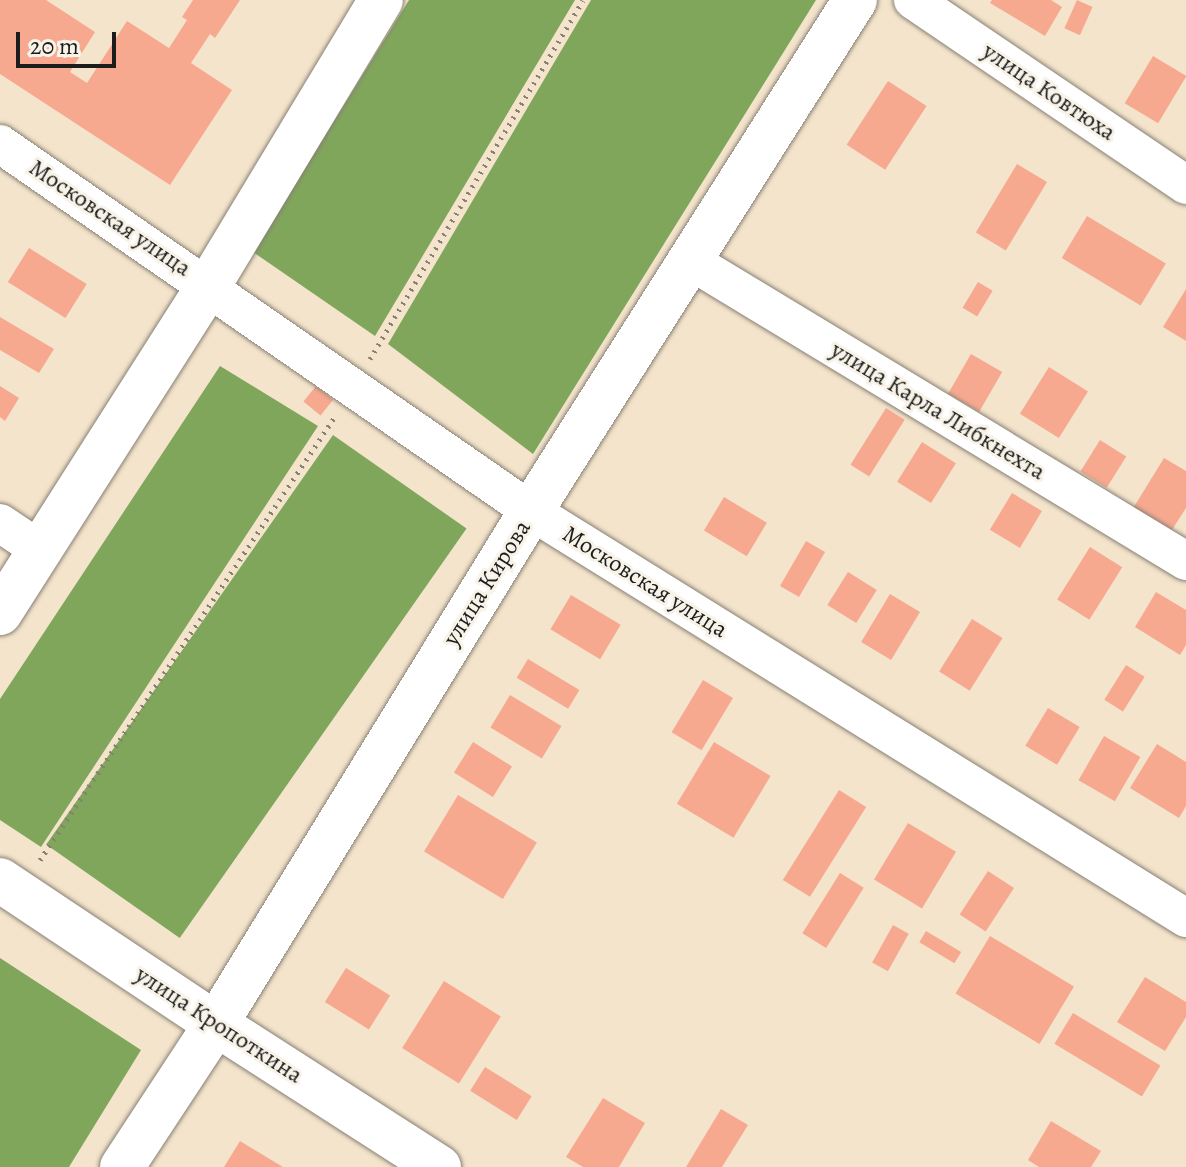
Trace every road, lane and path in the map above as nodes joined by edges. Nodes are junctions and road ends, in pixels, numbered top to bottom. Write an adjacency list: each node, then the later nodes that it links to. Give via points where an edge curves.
1 (381, 0): 8 (main road)
2 (583, 0): 9 (path)
3 (855, 0): 7 (main road, улица Кирова)
4 (913, 0): 6 (street, улица Ковтюха)
5 (0, 144): 8 (street, Московская улица)
6 (1186, 185)
7 (689, 260): 10 (main road, улица Кирова); 13 (street, улица Карла Либкнехта)
8 (209, 285): 9 (street, Московская улица); 12 (main road)
9 (354, 387): 10 (street, Московская улица); 15 (path)
10 (531, 511): 17 (street, Московская улица); 18 (main road, улица Кирова)
11 (0, 523): 12 (street)
12 (40, 550): 14 (main road)
13 (1186, 561)
14 (0, 613)
15 (44, 857)
16 (0, 880): 18 (main road, улица Кропоткина)
17 (1186, 918)
18 (216, 1024): 19 (main road, улица Кирова); 20 (main road, улица Кропоткина)
19 (122, 1167)
20 (439, 1167)

